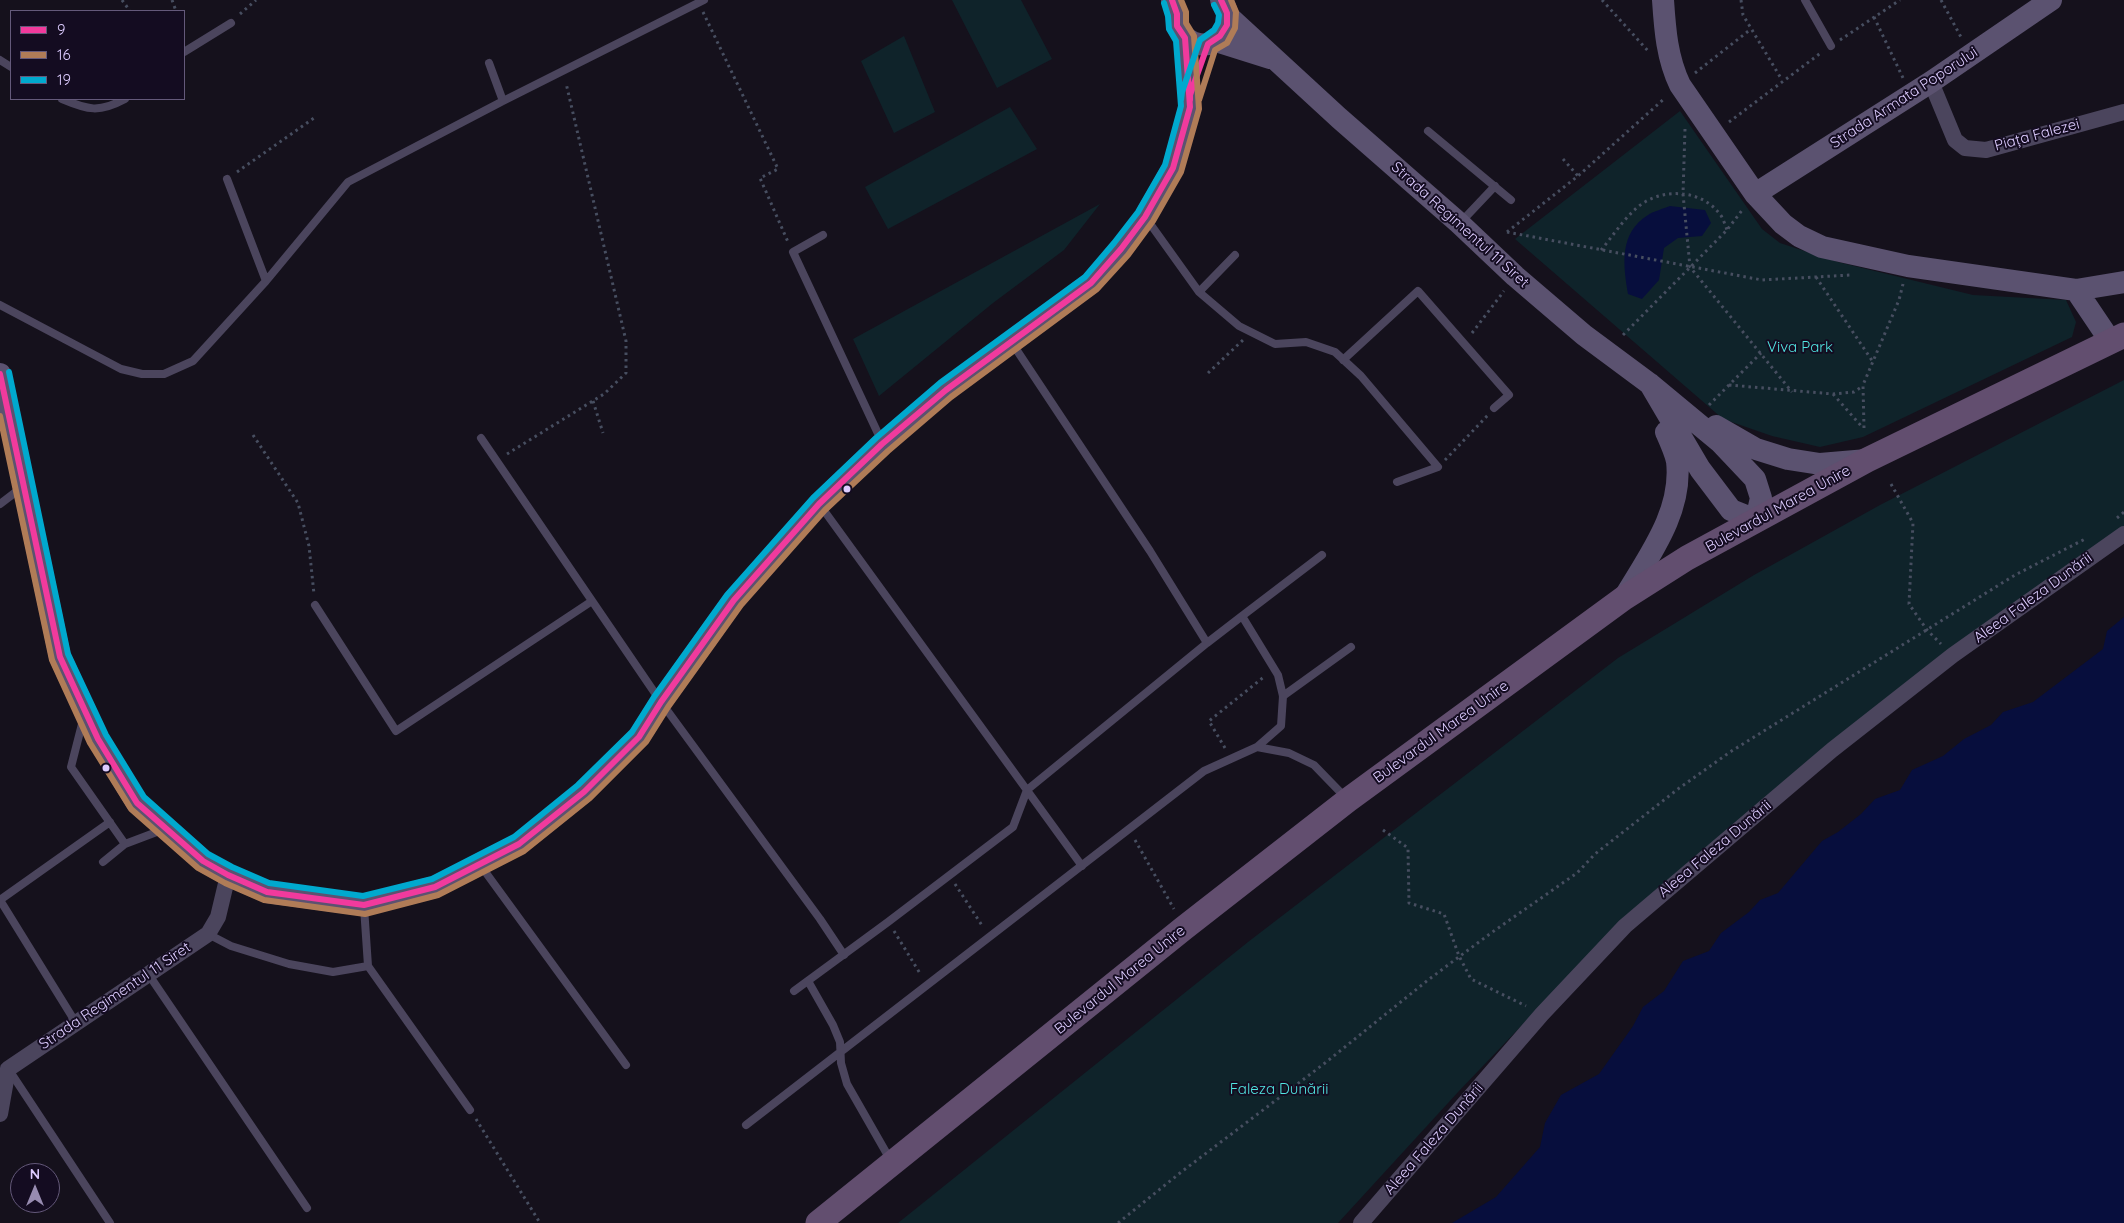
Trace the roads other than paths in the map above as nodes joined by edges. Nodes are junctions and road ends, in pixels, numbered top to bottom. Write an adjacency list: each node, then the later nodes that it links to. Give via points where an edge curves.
1 (1663, 0): 23 (street, via 1665,36 1679,82)
2 (1805, 0): 10 (lane)
3 (702, 1): 18 (lane)
4 (2042, 3): 14 (street, Strada Armata Poporului)
5 (1177, 5): 8 (street, via 1177,26)
6 (1224, 8): 9 (street, via 1228,23 1224,34); 12 (street, Strada Regimentul 11 Siret)
7 (231, 22): 11 (lane)
8 (1185, 38): 9 (street, via 1196,44); 15 (street)
9 (1212, 43): 12 (street); 15 (street)
10 (1832, 46)
11 (185, 51)
12 (1275, 60): 26 (street, Strada Regimentul 11 Siret)
13 (489, 62): 18 (lane)
14 (1931, 82): 19 (street, Piața Falezei, via 1955,140 1965,148 1986,150); 23 (street, Strada Armata Poporului)
15 (1190, 95): 25 (street, via 1190,107 1172,168)
16 (65, 100): 17 (lane, via 89,109 112,106)
17 (123, 100)
18 (503, 101): 29 (lane, via 348,182)
19 (2124, 112)
20 (1428, 131): 22 (lane)
21 (227, 179): 29 (lane)
22 (1495, 186): 24 (lane); 26 (lane)
23 (1755, 194): 31 (street, via 1783,224 1822,247 1908,266)
24 (1511, 200)
25 (1145, 217): 32 (lane); 35 (street, via 1091,283)
26 (1459, 223): 38 (street, Strada Regimentul 11 Siret, via 1584,335)
27 (823, 234): 41 (lane, via 793,252)
28 (1235, 255): 32 (lane)
29 (266, 281): 33 (lane, via 193,361 164,374 142,374 121,368)
30 (2124, 282): 31 (street)
31 (2076, 290): 34 (street)
32 (1199, 292): 36 (lane, via 1251,333 1275,344 1306,342 1335,352)
33 (0, 305)
34 (2117, 338): 42 (main road, Bulevardul Marea Unire)
35 (1011, 341): 41 (street); 54 (lane)
36 (1343, 360): 39 (lane, via 1418,290 1509,395); 43 (lane, via 1362,376 1438,467)
37 (0, 374): 44 (street)
38 (1650, 384): 42 (street, via 1756,450 1820,464); 47 (street, via 1700,469 1731,510); 47 (street, via 1720,442 1756,479 1761,498); 50 (street, via 1676,460 1677,492 1664,529)
39 (1494, 408)
40 (482, 438): 51 (lane)
41 (882, 444): 46 (street)
42 (1866, 460): 47 (main road, Bulevardul Marea Unire)
43 (1397, 482)
44 (23, 486): 45 (lane); 58 (street, via 60,657)
45 (0, 504)
46 (819, 504): 57 (street, via 734,600); 60 (lane)
47 (1756, 520): 50 (main road, Bulevardul Marea Unire)
48 (2124, 534): 87 (street, Aleea Faleza Dunării, via 1952,655 1832,750 1625,926 1542,1014)
49 (1322, 555): 53 (lane)
50 (1624, 598): 61 (main road, Bulevardul Marea Unire)
51 (592, 601): 52 (lane, via 396,731); 57 (lane)
52 (315, 605)
53 (1242, 616): 54 (lane); 56 (lane, via 1278,675)
54 (1207, 643): 60 (lane)
55 (1351, 647): 56 (lane)
56 (1283, 696): 59 (lane, via 1281,726)
57 (661, 702): 66 (street, via 639,737 584,792 519,844); 71 (lane)
58 (84, 714): 62 (lane, via 71,767); 63 (street, via 137,803)
59 (1257, 747): 61 (lane, via 1289,753 1314,765); 67 (lane, via 1204,771)
60 (1027, 790): 67 (lane); 71 (lane, via 1013,827)
61 (1348, 800): 83 (main road, Bulevardul Marea Unire)
62 (110, 822): 64 (lane); 76 (lane, via 0,900)
63 (166, 828): 64 (lane); 68 (street, via 203,861)
64 (125, 844): 65 (lane)
65 (103, 862)
66 (480, 864): 69 (street, via 435,887); 78 (lane)
67 (1082, 866): 77 (lane)
68 (228, 875): 69 (street, via 267,892); 70 (street, Strada Regimentul 11 Siret, via 218,917)
69 (364, 905): 72 (lane)
70 (208, 934): 72 (lane, via 231,946 289,964 333,972); 73 (street, Strada Regimentul 11 Siret)
71 (844, 955): 74 (lane)
72 (368, 966): 80 (lane)
73 (149, 975): 76 (street, Strada Regimentul 11 Siret); 84 (lane)
74 (808, 981): 75 (lane); 77 (lane, via 833,1025 840,1042)
75 (794, 990)
76 (76, 1023): 79 (street, Strada Regimentul 11 Siret)
77 (840, 1052): 82 (lane); 83 (lane, via 847,1084)
78 (626, 1065)
79 (4, 1072): 81 (street); 85 (lane)
80 (470, 1110)
81 (0, 1114)
82 (746, 1125)
83 (893, 1163): 86 (main road, Bulevardul Marea Unire)
84 (306, 1208)
85 (110, 1223)
86 (818, 1223)
87 (1361, 1223)

